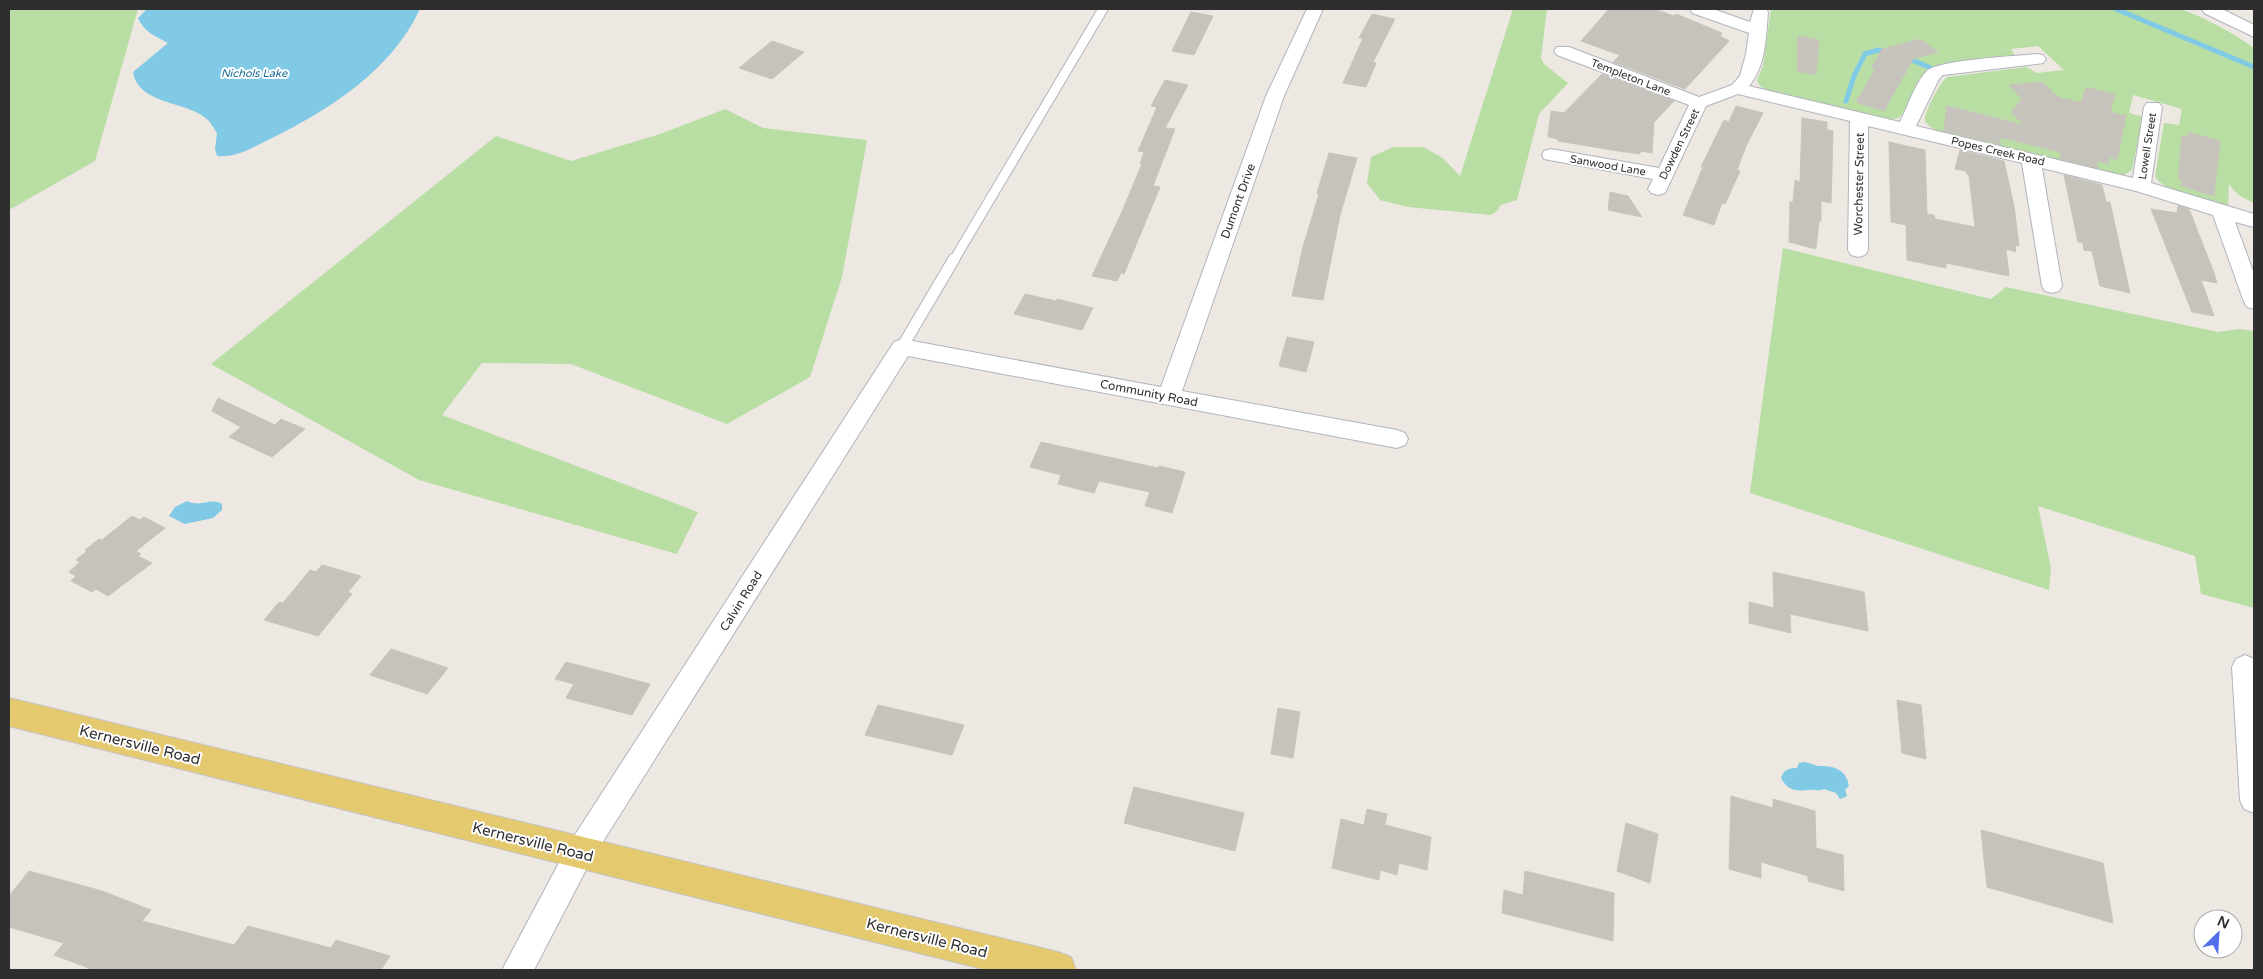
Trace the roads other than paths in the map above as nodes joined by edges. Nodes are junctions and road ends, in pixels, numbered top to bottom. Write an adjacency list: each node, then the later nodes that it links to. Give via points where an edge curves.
1 (1103, 9): 24 (lane)
2 (1315, 9): 25 (street, Dumont Drive, via 1275,96)
3 (1698, 9): 6 (street)
4 (2210, 9): 7 (street)
5 (1760, 12): 6 (street)
6 (1757, 30): 10 (street, via 1755,54 1748,77)
7 (2254, 32)
8 (1563, 51): 11 (street, Templeton Lane)
9 (2037, 59): 14 (street, via 1937,71 1931,76)
10 (1738, 89): 11 (street, Dowden Street); 13 (street, Popes Creek Road)
11 (1699, 103): 17 (street, Dowden Street)
12 (2154, 107): 18 (street, Lowell Street)
13 (1859, 118): 14 (street, Popes Creek Road); 21 (street, Worchester Street)
14 (1906, 129): 16 (street, Popes Creek Road)
15 (1551, 155): 17 (street, Sanwood Lane)
16 (2031, 158): 18 (street, Popes Creek Road); 22 (street)
17 (1661, 182)
18 (2142, 186): 19 (street, Popes Creek Road)
19 (2221, 211): 20 (street, Popes Creek Road); 23 (street)
20 (2254, 221)
21 (1858, 250)
22 (2052, 286)
23 (2254, 302)
24 (902, 347): 25 (street, Community Road); 30 (street, Calvin Road)
25 (1169, 397): 26 (street, Community Road)
26 (1397, 439)
27 (2246, 667): 29 (street)
28 (9, 712): 30 (main road, Kernersville Road)
29 (2254, 800)
30 (579, 854): 31 (street, Calvin Road); 32 (main road, Kernersville Road)
31 (517, 970)
32 (1058, 970)

